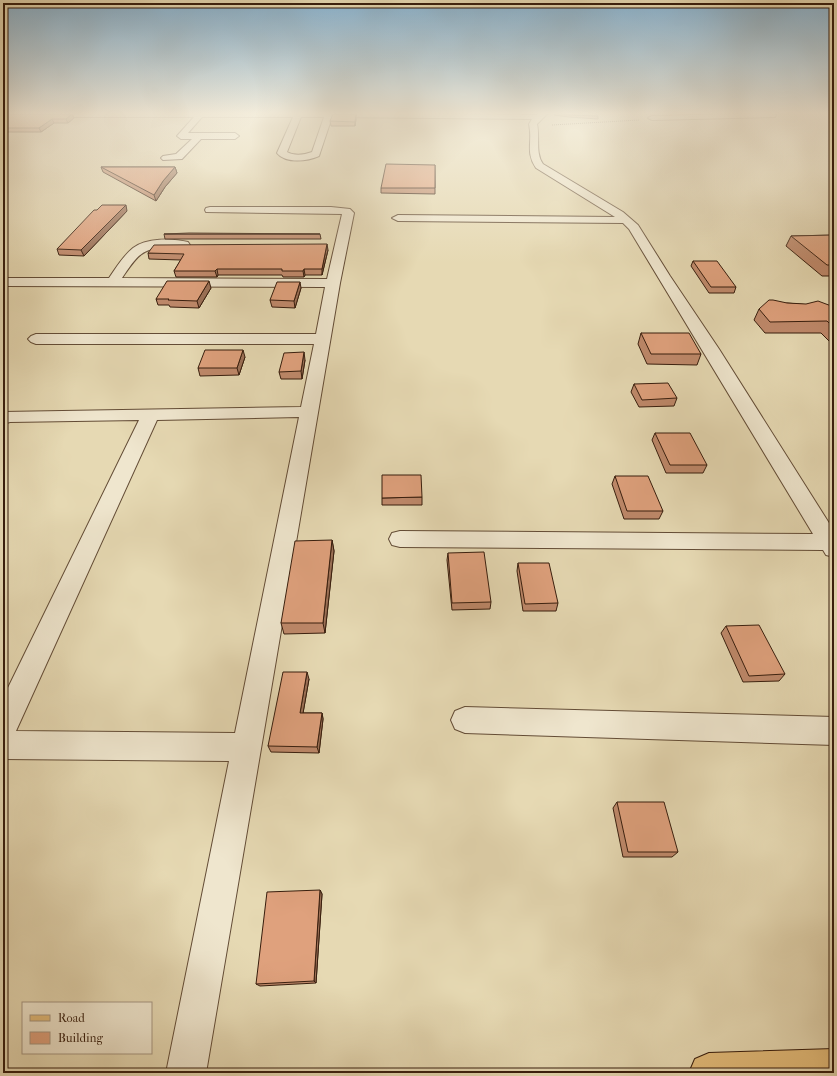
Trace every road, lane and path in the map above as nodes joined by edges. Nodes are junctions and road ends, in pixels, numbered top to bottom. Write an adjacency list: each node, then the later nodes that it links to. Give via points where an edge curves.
1 (536, 162): 4 (street, via 538,166)
2 (210, 210): 6 (street, via 346,211 348,213)
3 (398, 218): 4 (street)
4 (626, 220): 18 (street, via 634,227)
5 (325, 244): 6 (street)
6 (341, 244): 10 (street)
7 (192, 245): 9 (street, via 144,247 138,250)
8 (10, 282): 9 (street); 11 (street)
9 (113, 282): 10 (street)
10 (333, 283): 13 (street)
11 (3, 295)
12 (36, 339): 13 (street)
13 (322, 339): 14 (street)
14 (309, 412): 15 (street); 23 (street)
15 (151, 414): 16 (street); 20 (street)
16 (3, 419)
17 (400, 539): 18 (street)
18 (832, 546)
19 (466, 720): 21 (street)
20 (3, 728)
21 (834, 731)
22 (3, 745): 23 (street)
23 (247, 747): 26 (street)
24 (834, 1069): 25 (main road)
25 (787, 1072): 27 (main road)
26 (186, 1073)
27 (709, 1073)

